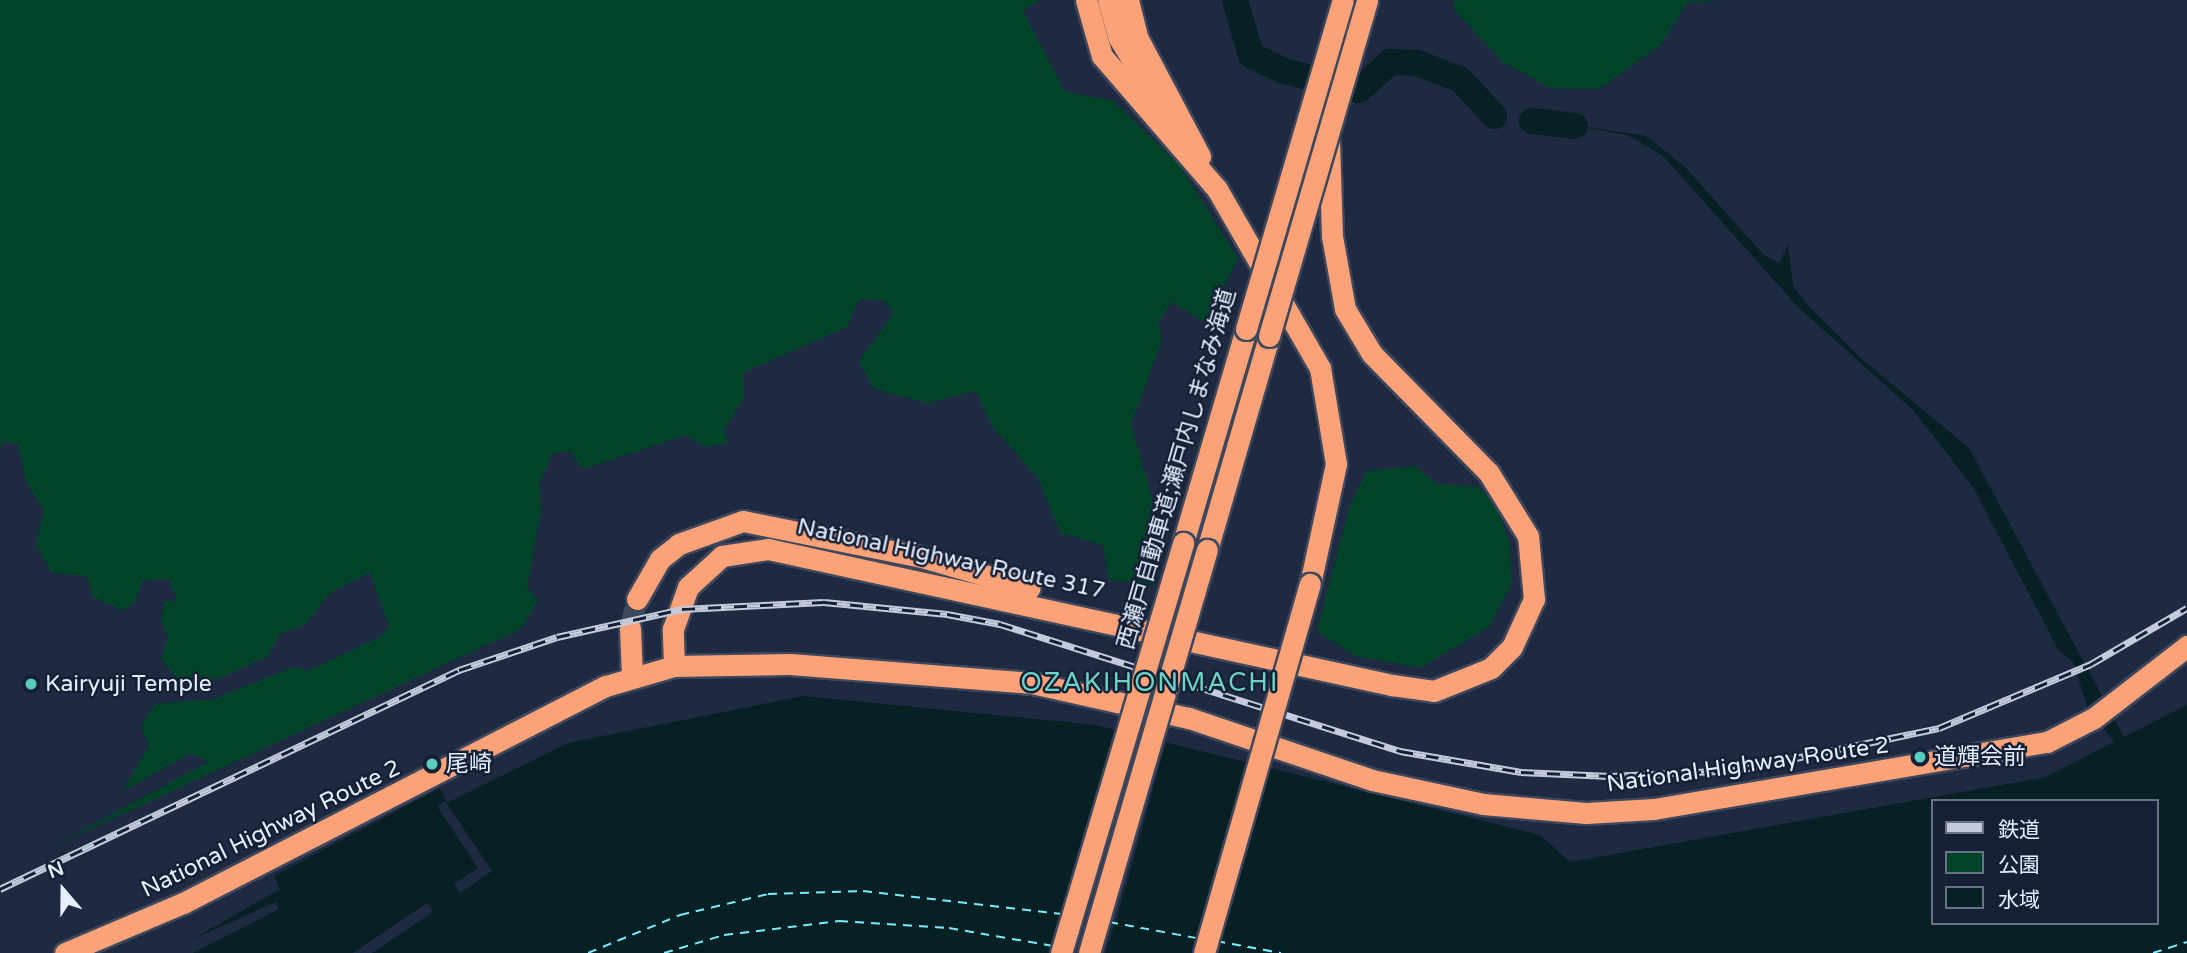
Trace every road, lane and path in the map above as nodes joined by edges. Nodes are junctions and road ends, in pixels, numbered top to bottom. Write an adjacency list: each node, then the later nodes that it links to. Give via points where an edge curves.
1 (1087, 0): 8 (highway, via 1102,56 1132,98)
2 (1108, 0): 8 (highway, via 1139,76)
3 (1128, 0): 9 (highway, via 1137,37)
4 (1345, 0): 7 (highway, National Highway Route 317); 17 (highway, 西瀬戸自動車道;瀬戸内しまなみ海道, bridge)
5 (1357, 0): 7 (highway, National Highway Route 317)
6 (1367, 0): 18 (highway, bridge)
7 (1352, 21): 12 (highway, National Highway Route 317, bridge, via 1329,147 1332,236 1345,309 1372,354 1512,505 1535,566 1534,599 1512,647 1491,668 1434,691)
8 (1196, 162): 9 (highway)
9 (1217, 189): 19 (highway, bridge, via 1307,338 1329,399 1336,464 1310,584)
10 (637, 599): 12 (highway, National Highway Route 317, via 660,559 679,544 743,521 776,523 921,557)
11 (630, 628): 15 (highway)
12 (1213, 641): 14 (highway, National Highway Route 317, via 768,549 722,556 688,587 673,629)
13 (2187, 646): 14 (highway, National Highway Route 2, via 2103,711 2047,743 1654,810 1586,813 1483,804 1372,780 1189,718 1032,683 790,664)
14 (674, 666): 15 (highway, National Highway Route 2)
15 (632, 676): 16 (highway, National Highway Route 2, via 195,897)
16 (65, 953)
17 (1061, 953)
18 (1088, 953)
19 (1204, 953)

